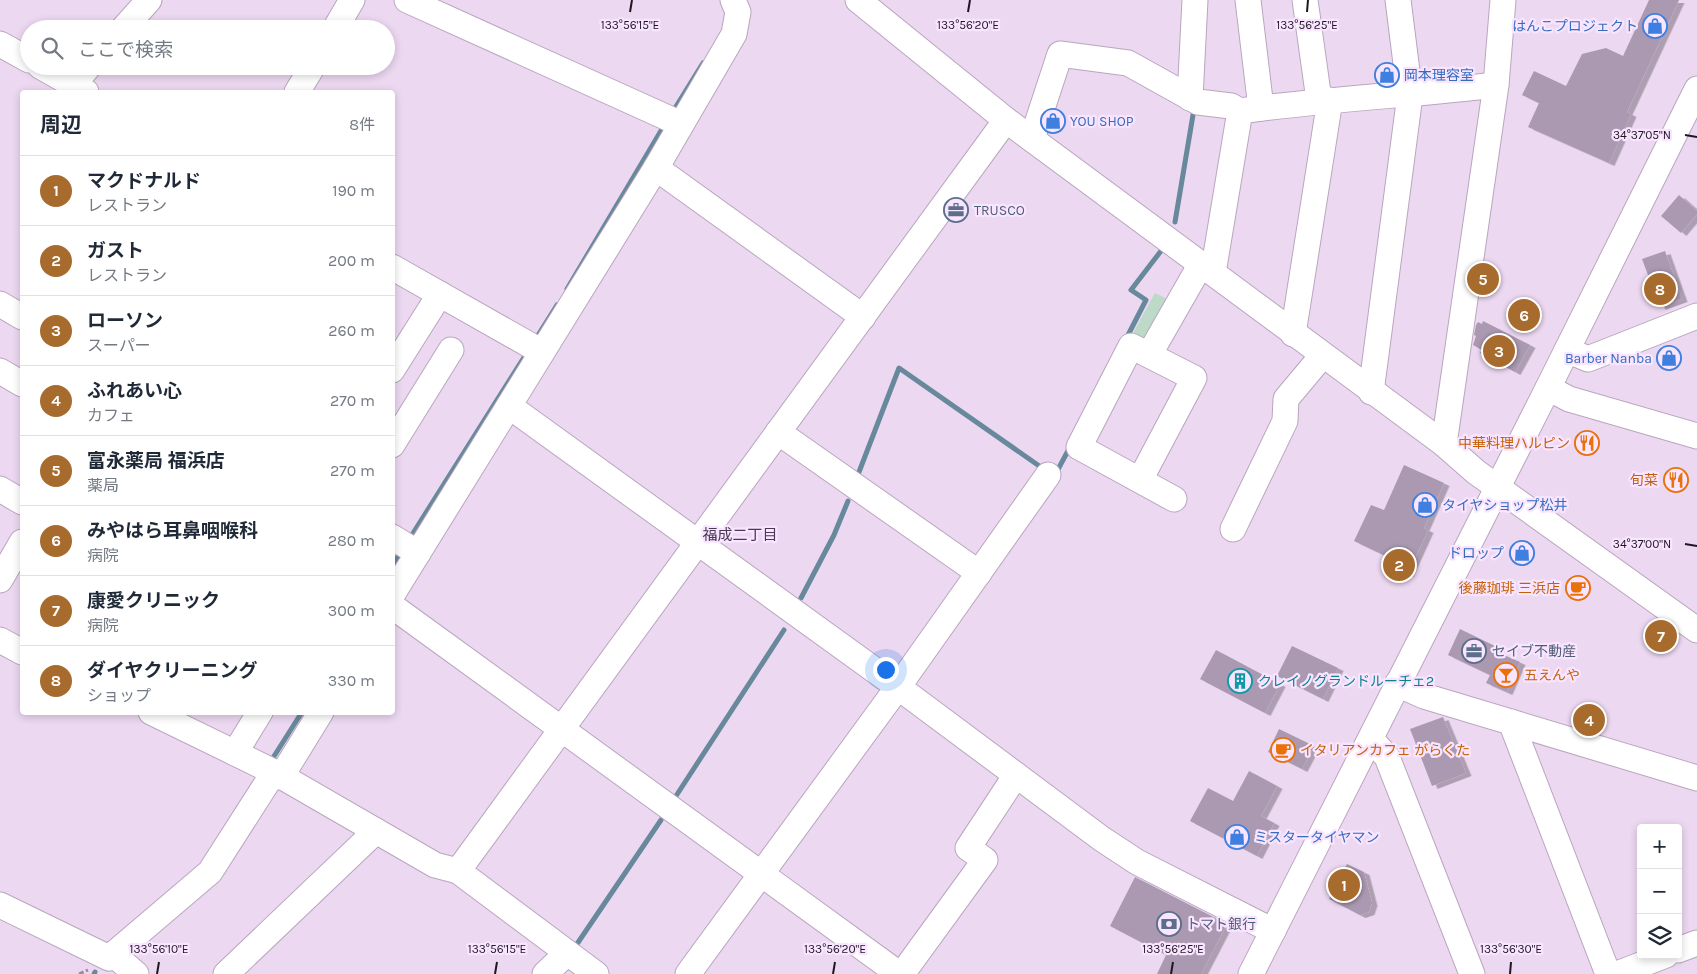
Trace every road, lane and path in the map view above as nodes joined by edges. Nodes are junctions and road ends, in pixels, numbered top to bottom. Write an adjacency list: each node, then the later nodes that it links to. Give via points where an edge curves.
1 (149, 0): 11 (street)
2 (352, 0): 12 (street)
3 (406, 0): 26 (street)
4 (733, 0): 26 (street, via 738,12 734,34)
5 (858, 0): 27 (street)
6 (1195, 0): 23 (street)
7 (1248, 0): 25 (street)
8 (1305, 0): 24 (street)
9 (1398, 0): 22 (street)
10 (1503, 0): 18 (street)
11 (131, 20)
12 (340, 20)
13 (0, 44): 14 (street)
14 (20, 55)
15 (56, 75): 19 (street)
16 (85, 75): 19 (street)
17 (307, 75): 21 (street)
18 (1496, 85): 22 (street); 52 (street)
19 (80, 89)
20 (1697, 89): 40 (street)
21 (298, 90)
22 (1410, 95): 24 (street); 47 (street)
23 (1190, 98): 25 (street); 28 (street, via 1128,63 1060,54)
24 (1324, 100): 25 (street); 37 (street)
25 (1250, 110): 31 (street)
26 (673, 120): 29 (street)
27 (1006, 120): 28 (street); 36 (street)
28 (1032, 139): 31 (street)
29 (656, 168): 36 (street); 38 (street)
30 (395, 269): 32 (street)
31 (1207, 269): 37 (street); 41 (street)
32 (440, 294): 38 (street); 43 (street)
33 (0, 304): 34 (street)
34 (20, 316)
35 (1697, 316): 40 (street, via 1588,359)
36 (863, 317): 49 (street)
37 (1293, 334): 42 (street)
38 (534, 347): 48 (street)
39 (451, 350): 51 (street)
40 (1567, 350): 46 (street)
41 (1149, 355): 54 (street, via 1194,378); 54 (street, via 1131,346 1079,446)
42 (1322, 356): 47 (street); 59 (street, via 1286,399 1285,421)
43 (395, 365)
44 (0, 371): 45 (street)
45 (20, 383)
46 (1548, 388): 50 (street, via 1568,399); 55 (street)
47 (1371, 392): 52 (street)
48 (509, 406): 60 (street); 62 (street)
49 (778, 432): 60 (street); 63 (street)
50 (1697, 436)
51 (395, 440)
52 (1444, 444): 55 (street)
53 (1048, 475): 63 (street)
54 (1140, 480): 57 (street)
55 (1498, 486): 67 (street); 70 (street)
56 (0, 489): 58 (street)
57 (1174, 499)
58 (20, 501)
59 (1233, 528)
60 (697, 543): 71 (street); 76 (street)
61 (20, 545): 64 (street)
62 (406, 545): 65 (street)
63 (979, 573): 71 (street)
64 (0, 580)
65 (395, 584)
66 (395, 608): 76 (street)
67 (1697, 630)
68 (0, 640): 69 (street)
69 (20, 651)
70 (1397, 684): 75 (street, via 1424,696); 77 (street)
71 (898, 687): 79 (street); 84 (street)
72 (161, 715): 78 (street)
73 (258, 715): 78 (street)
74 (319, 715): 80 (street)
75 (1511, 722): 81 (street); 100 (street)
76 (561, 729): 83 (street); 84 (street)
77 (1370, 739): 86 (street); 99 (street, via 1387,757)
78 (235, 753): 80 (street)
79 (1016, 774): 86 (street, via 1137,862); 97 (street, via 968,848 985,860)
80 (277, 775): 82 (street); 90 (street, via 210,872)
81 (1697, 778)
82 (376, 831): 83 (street, via 435,865); 93 (street)
83 (458, 871): 89 (street)
84 (760, 875): 96 (street); 97 (street)
85 (0, 905): 90 (street, via 109,958)
86 (1273, 930): 98 (street)
87 (1697, 943): 88 (street)
88 (1682, 949)
89 (567, 953): 94 (street); 95 (street)
90 (113, 954): 92 (street)
91 (1656, 959): 101 (street)
92 (136, 974)
93 (226, 974)
94 (545, 974)
95 (596, 974)
96 (688, 974)
97 (901, 974)
98 (1251, 974)
99 (1472, 974)
100 (1608, 974)
101 (1618, 974)

